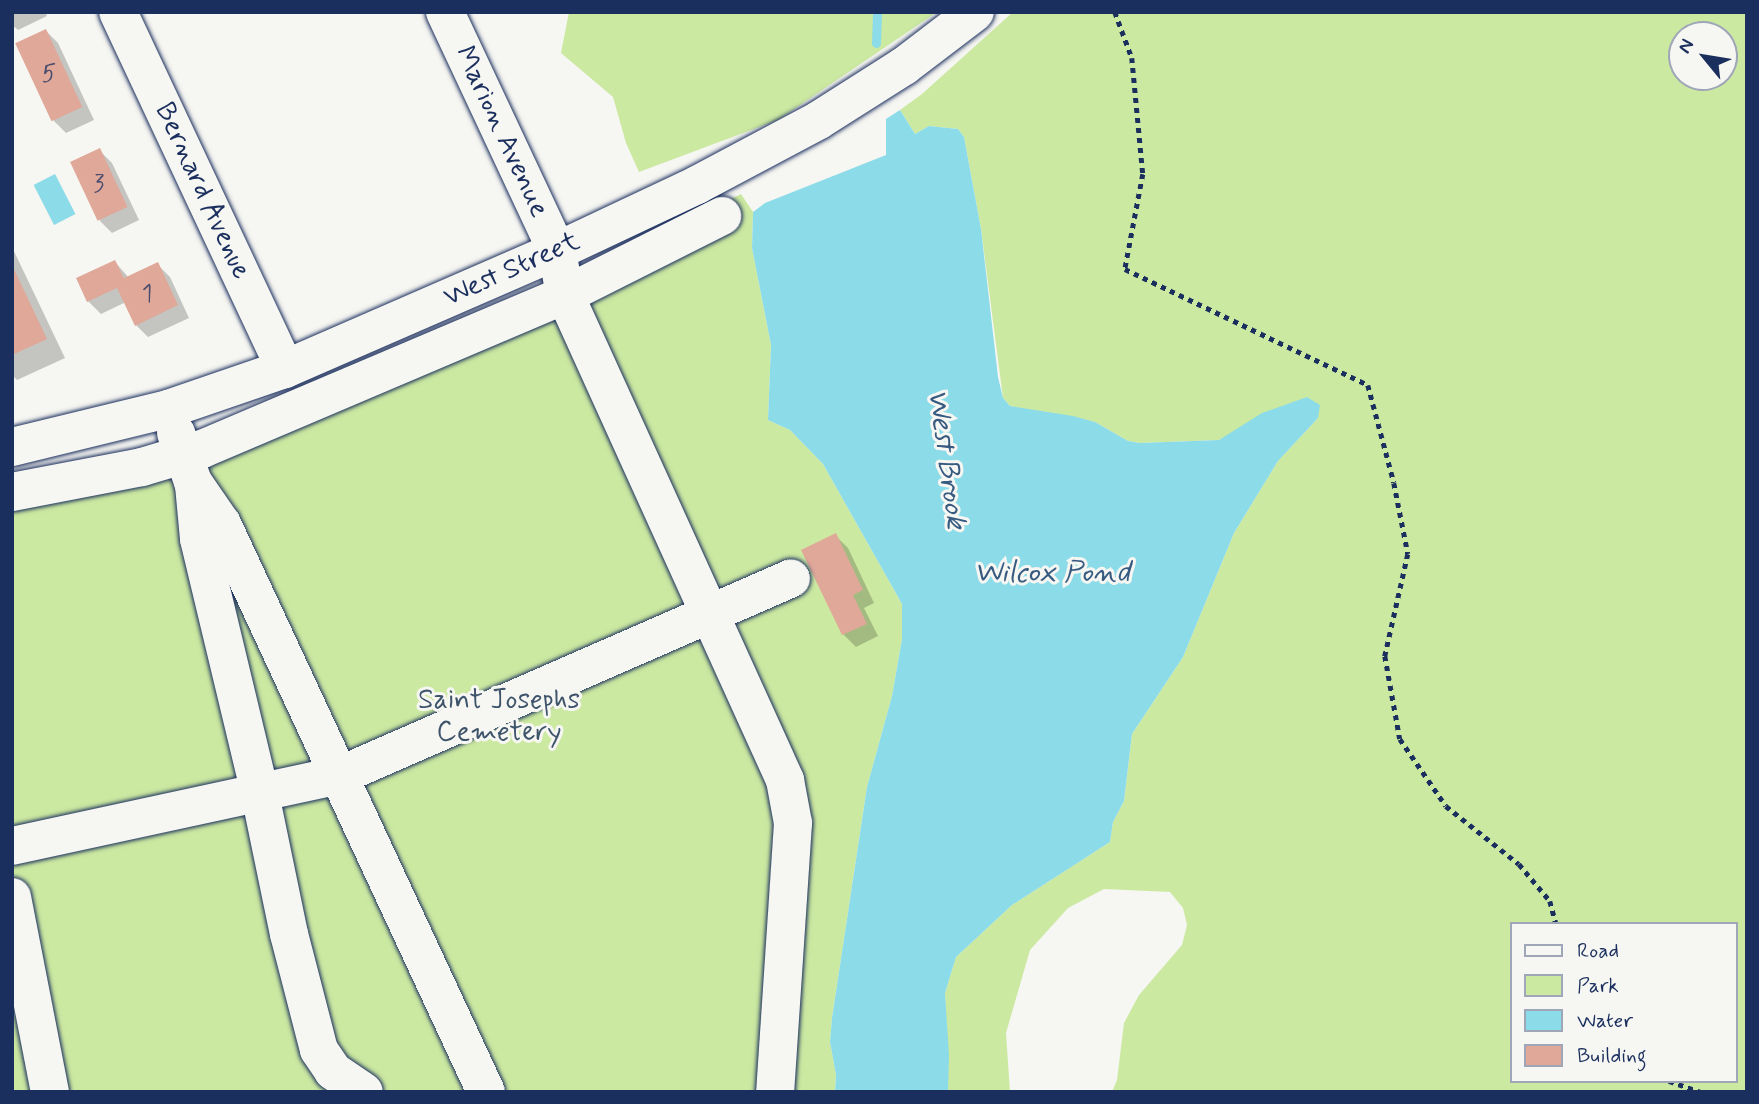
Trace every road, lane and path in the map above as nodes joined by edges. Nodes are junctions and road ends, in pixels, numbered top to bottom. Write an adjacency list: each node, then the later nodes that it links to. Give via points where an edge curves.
1 (118, 12): 8 (street, Bernard Avenue)
2 (445, 12): 6 (street, Marion Avenue)
3 (975, 12): 6 (street, West Street, via 904,66 819,120 697,185)
4 (1115, 12): 19 (path, via 1132,58 1143,174 1125,269 1368,385 1408,554 1385,656 1400,739 1446,806 1519,864 1550,901)
5 (722, 216): 7 (street)
6 (557, 251): 7 (street, Marion Avenue); 8 (street, West Street)
7 (565, 295): 11 (street); 14 (street, Marion Avenue)
8 (285, 369): 9 (street, West Street)
9 (168, 409): 10 (street, West Street); 11 (street)
10 (12, 447)
11 (188, 469): 12 (street); 15 (street, via 222,524); 16 (street, via 199,539)
12 (12, 492)
13 (791, 578): 14 (street)
14 (710, 615): 15 (street); 24 (street, Marion Avenue, via 785,780 793,822)
15 (341, 775): 16 (street); 21 (street)
16 (260, 794): 17 (street); 23 (street, via 319,1050 333,1071)
17 (12, 846)
18 (12, 897): 22 (street)
19 (1555, 922)
20 (1675, 1083): 25 (path)
21 (483, 1091)
22 (50, 1092)
23 (364, 1092)
24 (775, 1092)
25 (1701, 1092)

